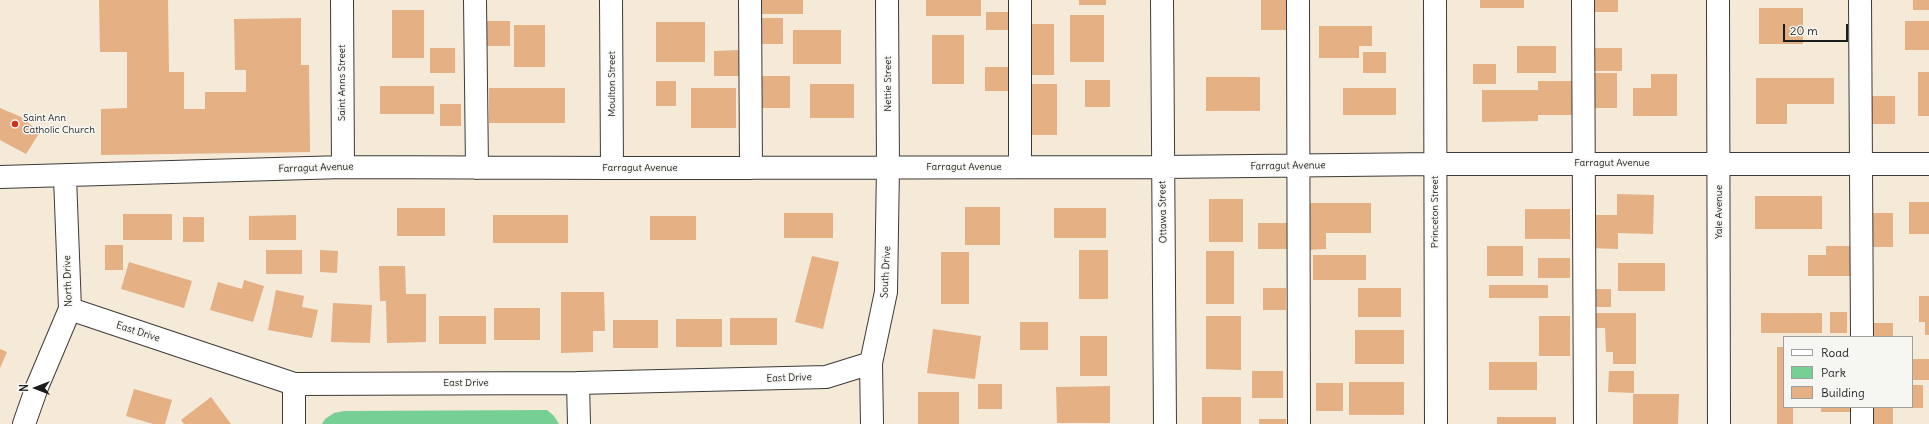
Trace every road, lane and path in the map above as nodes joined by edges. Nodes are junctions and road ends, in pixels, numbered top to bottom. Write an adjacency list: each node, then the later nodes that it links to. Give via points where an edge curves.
1 (342, 0): 19 (street, Saint Anns Street)
2 (475, 0): 23 (street)
3 (611, 0): 24 (street, Moulton Street)
4 (750, 0): 25 (street)
5 (887, 0): 20 (street, Nettie Street)
6 (1020, 0): 21 (street)
7 (1162, 0): 22 (street, Ottawa Street)
8 (1298, 0): 18 (street)
9 (1435, 0): 16 (street, Princeton Street)
10 (1583, 0): 13 (street)
11 (1718, 0): 14 (street, Yale Avenue)
12 (1860, 0): 15 (street)
13 (1584, 163): 14 (street, Farragut Avenue); 16 (street, Farragut Avenue); 41 (street)
14 (1718, 163): 15 (street, Farragut Avenue); 42 (street, Yale Avenue)
15 (1861, 163): 17 (street, Farragut Avenue); 29 (street)
16 (1435, 164): 18 (street, Farragut Avenue); 40 (street, Princeton Street)
17 (1929, 164)
18 (1299, 166): 22 (street, Farragut Avenue); 39 (street)
19 (343, 167): 23 (street, Farragut Avenue); 26 (street, Farragut Avenue)
20 (888, 167): 21 (street, Farragut Avenue); 25 (street, Farragut Avenue); 30 (street, South Drive, via 886,292)
21 (1020, 167): 22 (street, Farragut Avenue)
22 (1162, 167): 38 (street, Ottawa Street)
23 (477, 168): 24 (street, Farragut Avenue)
24 (612, 168): 25 (street, Farragut Avenue)
25 (751, 168)
26 (65, 177): 27 (street, Farragut Avenue); 28 (street, North Drive)
27 (0, 178)
28 (70, 309): 32 (street, East Drive); 34 (street, North Drive)
29 (1862, 336)
30 (871, 363): 31 (street, East Drive, via 826,377); 37 (street, South Drive)
31 (578, 383): 32 (street, East Drive); 36 (street)
32 (294, 384): 35 (street)
33 (1862, 408): 43 (street)
34 (24, 424)
35 (294, 424)
36 (579, 424)
37 (872, 424)
38 (1165, 424)
39 (1299, 424)
40 (1436, 424)
41 (1585, 424)
42 (1719, 424)
43 (1862, 424)

